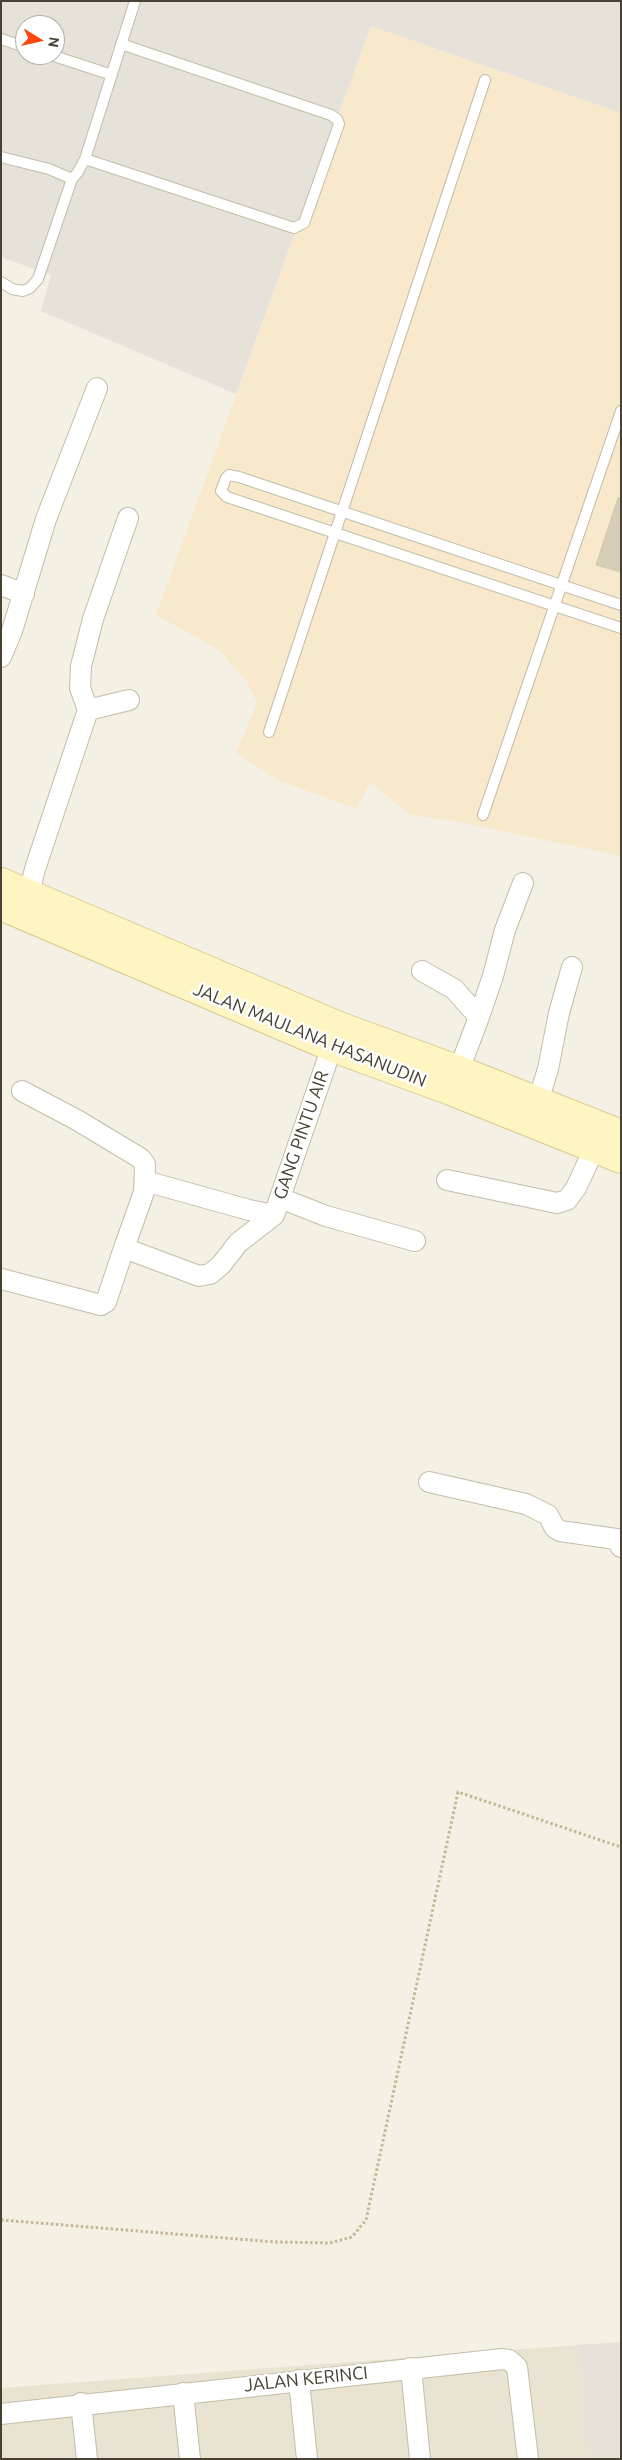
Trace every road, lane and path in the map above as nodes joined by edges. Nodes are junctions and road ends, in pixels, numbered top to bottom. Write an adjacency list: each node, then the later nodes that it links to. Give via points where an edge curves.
1 (135, 1): 4 (lane)
2 (1, 39): 3 (lane)
3 (15, 43)
4 (122, 44): 6 (lane); 9 (lane, via 332,115 339,124 304,223 294,228)
5 (65, 60): 6 (lane)
6 (112, 75): 9 (lane)
7 (485, 80): 14 (lane)
8 (1, 158): 10 (lane, via 49,169)
9 (85, 160): 10 (lane)
10 (72, 179): 11 (lane, via 38,279 23,291)
11 (1, 282)
12 (96, 388): 19 (street, via 46,519)
13 (621, 411): 18 (lane)
14 (342, 512): 16 (lane); 16 (lane, via 233,476 226,478 221,491 226,497); 18 (lane)
15 (128, 518): 25 (street, via 93,619 81,666 80,688)
16 (336, 533): 21 (lane); 26 (lane)
17 (1, 585): 19 (street)
18 (563, 585): 20 (lane); 21 (lane)
19 (24, 594): 23 (street)
20 (621, 604)
21 (556, 606): 22 (lane); 27 (lane)
22 (621, 628)
23 (1, 657)
24 (129, 700): 25 (street)
25 (88, 710): 30 (street)
26 (269, 732)
27 (484, 815)
28 (1, 882): 30 (street, JALAN MAULANA HASANUDIN)
29 (523, 882): 33 (street)
30 (22, 896): 34 (street, JALAN MAULANA HASANUDIN)
31 (572, 967): 37 (street)
32 (422, 971): 33 (street, via 454,989)
33 (477, 1024): 35 (street)
34 (335, 1036): 35 (street, JALAN MAULANA HASANUDIN); 42 (street, GANG PINTU AIR)
35 (458, 1074): 37 (street, JALAN MAULANA HASANUDIN); 38 (street, JALAN MAULANA HASANUDIN)
36 (22, 1091): 40 (street, via 140,1158 145,1164)
37 (540, 1095): 38 (street, JALAN MAULANA HASANUDIN)
38 (606, 1136): 39 (street, JALAN MAULANA HASANUDIN); 41 (street, via 576,1188 567,1200 557,1203)
39 (621, 1159)
40 (145, 1180): 42 (street, via 248,1210); 44 (street, via 144,1192)
41 (447, 1180)
42 (277, 1207): 43 (street, via 326,1216); 44 (street, via 238,1242 210,1274 199,1276)
43 (415, 1241)
44 (124, 1248): 45 (street, via 106,1302 101,1305)
45 (1, 1279)
46 (429, 1482): 47 (street, via 526,1504 548,1515 560,1531 616,1539)
47 (621, 1547)
48 (621, 1847): 49 (path, via 458,1792 366,2220 352,2237 330,2243 274,2242)
49 (1, 2220)
50 (411, 2368): 51 (street, JALAN KERINCI); 58 (street); 59 (street, JALAN KERINCI, via 502,2359 514,2363 519,2375)
51 (299, 2380): 52 (street, JALAN KERINCI); 57 (street)
52 (183, 2393): 53 (street, JALAN KERINCI); 56 (street)
53 (81, 2404): 54 (street, JALAN KERINCI); 55 (street)
54 (1, 2414)
55 (87, 2459)
56 (190, 2459)
57 (307, 2459)
58 (420, 2459)
59 (528, 2459)

